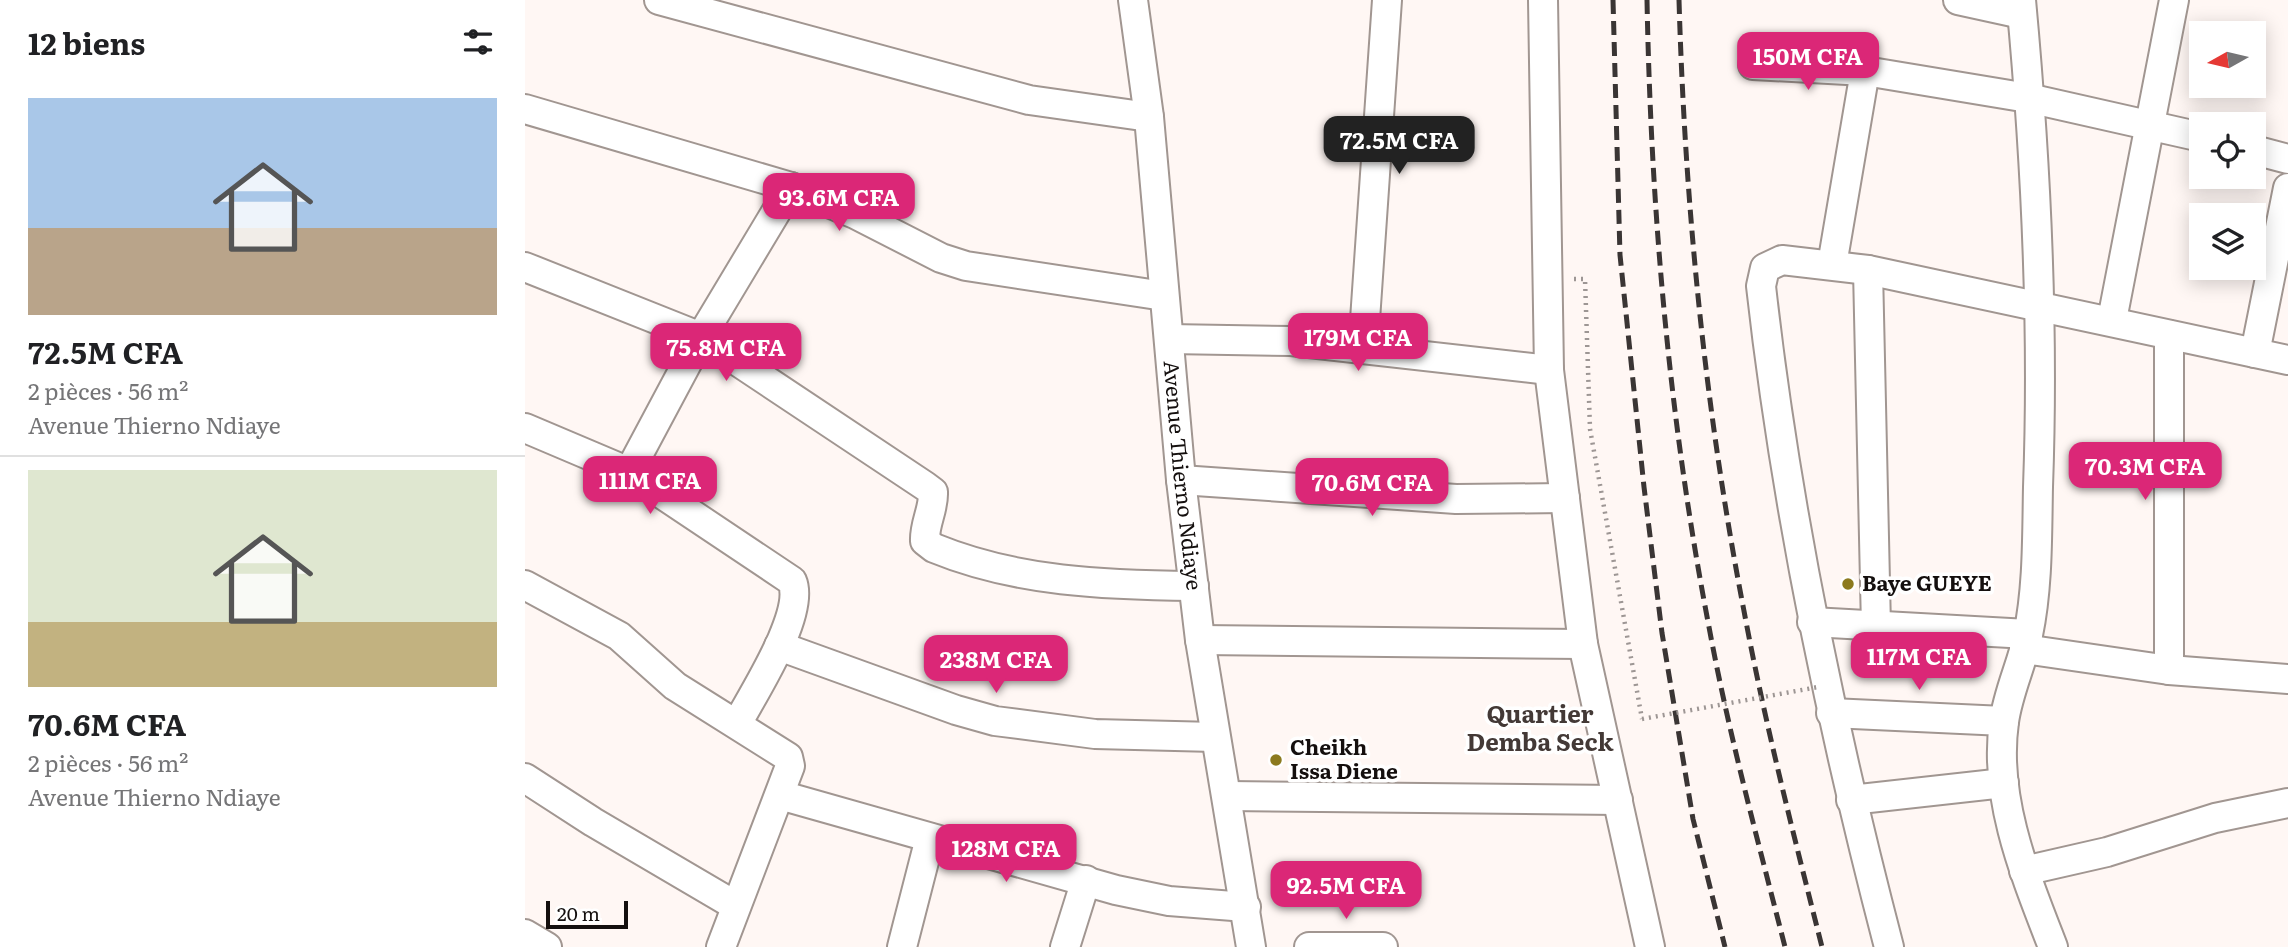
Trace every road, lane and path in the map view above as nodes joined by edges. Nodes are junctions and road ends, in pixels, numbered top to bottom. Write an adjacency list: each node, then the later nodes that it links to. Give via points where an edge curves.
1 (659, 0): 12 (street, via 1029,100)
2 (1133, 0): 12 (street, Avenue Thierno Ndiaye)
3 (1387, 0): 29 (street)
4 (1543, 0): 22 (street)
5 (1958, 0): 7 (street)
6 (2174, 0): 13 (street)
7 (2021, 7): 10 (street)
8 (1753, 65): 9 (street)
9 (1865, 71): 10 (street); 19 (street)
10 (2028, 98): 13 (street); 24 (street)
11 (525, 109): 17 (street)
12 (1149, 117): 23 (street, Avenue Thierno Ndiaye)
13 (2152, 125): 14 (street); 25 (street)
14 (2189, 134)
15 (2266, 153): 16 (street)
16 (2288, 159)
17 (791, 187): 23 (street, via 966,266); 27 (street)
18 (2288, 188): 30 (street)
19 (1832, 265): 21 (street); 39 (street, via 1782,260 1765,268 1761,286 1779,435)
20 (525, 267): 27 (street)
21 (1868, 270): 24 (street); 40 (street)
22 (1545, 279): 32 (street); 47 (path, bridge, via 1585,279 1590,429 1642,719)
23 (1164, 296): 28 (street, Avenue Thierno Ndiaye)
24 (2040, 305): 25 (street); 42 (street, via 2038,486)
25 (2112, 320): 26 (street)
26 (2169, 335): 30 (street); 45 (street)
27 (701, 338): 34 (street); 38 (street, via 933,492 925,541 934,548 1053,579)
28 (1169, 339): 29 (street, via 1258,339); 35 (street, Avenue Thierno Ndiaye)
29 (1363, 349): 32 (street)
30 (2255, 353): 31 (street)
31 (2288, 360)
32 (1549, 370): 36 (street)
33 (525, 428): 34 (street)
34 (629, 472): 44 (street, via 792,581 797,590 795,603)
35 (1181, 480): 36 (street, via 1457,499); 38 (street, Avenue Thierno Ndiaye)
36 (1565, 498): 43 (street)
37 (525, 584): 50 (street, via 619,636 675,686)
38 (1194, 586): 41 (street, Avenue Thierno Ndiaye)
39 (1812, 622): 40 (street); 48 (street)
40 (1876, 627): 42 (street)
41 (1200, 639): 43 (street); 51 (street, Avenue Thierno Ndiaye)
42 (2026, 641): 45 (street); 49 (street)
43 (1583, 644): 56 (street)
44 (779, 646): 50 (street); 51 (street, via 995,721 1095,734)
45 (2169, 670): 46 (street)
46 (2288, 679)
47 (1818, 687)
48 (1831, 713): 49 (street); 57 (street)
49 (2004, 721): 53 (street)
50 (737, 724): 54 (street, via 788,757 790,766)
51 (1215, 737): 55 (street, Avenue Thierno Ndiaye)
52 (525, 778): 62 (street)
53 (2004, 783): 57 (street); 60 (street)
54 (780, 794): 59 (street); 62 (street)
55 (1228, 796): 56 (street); 63 (street, Avenue Thierno Ndiaye)
56 (1618, 800): 72 (street)
57 (1851, 800): 73 (street)
58 (2288, 803): 60 (street, via 2249,809 2107,852)
59 (930, 838): 61 (street); 67 (street)
60 (2024, 871): 74 (street)
61 (1086, 880): 63 (street, via 1169,901); 68 (street)
62 (736, 906): 66 (street)
63 (1246, 907): 69 (street, Avenue Thierno Ndiaye)
64 (525, 934): 65 (street)
65 (547, 947)
66 (721, 947)
67 (902, 947)
68 (1065, 947)
69 (1251, 947)
70 (1308, 947): 71 (street)
71 (1383, 947)
72 (1650, 947)
73 (1889, 947)
74 (2053, 947)

